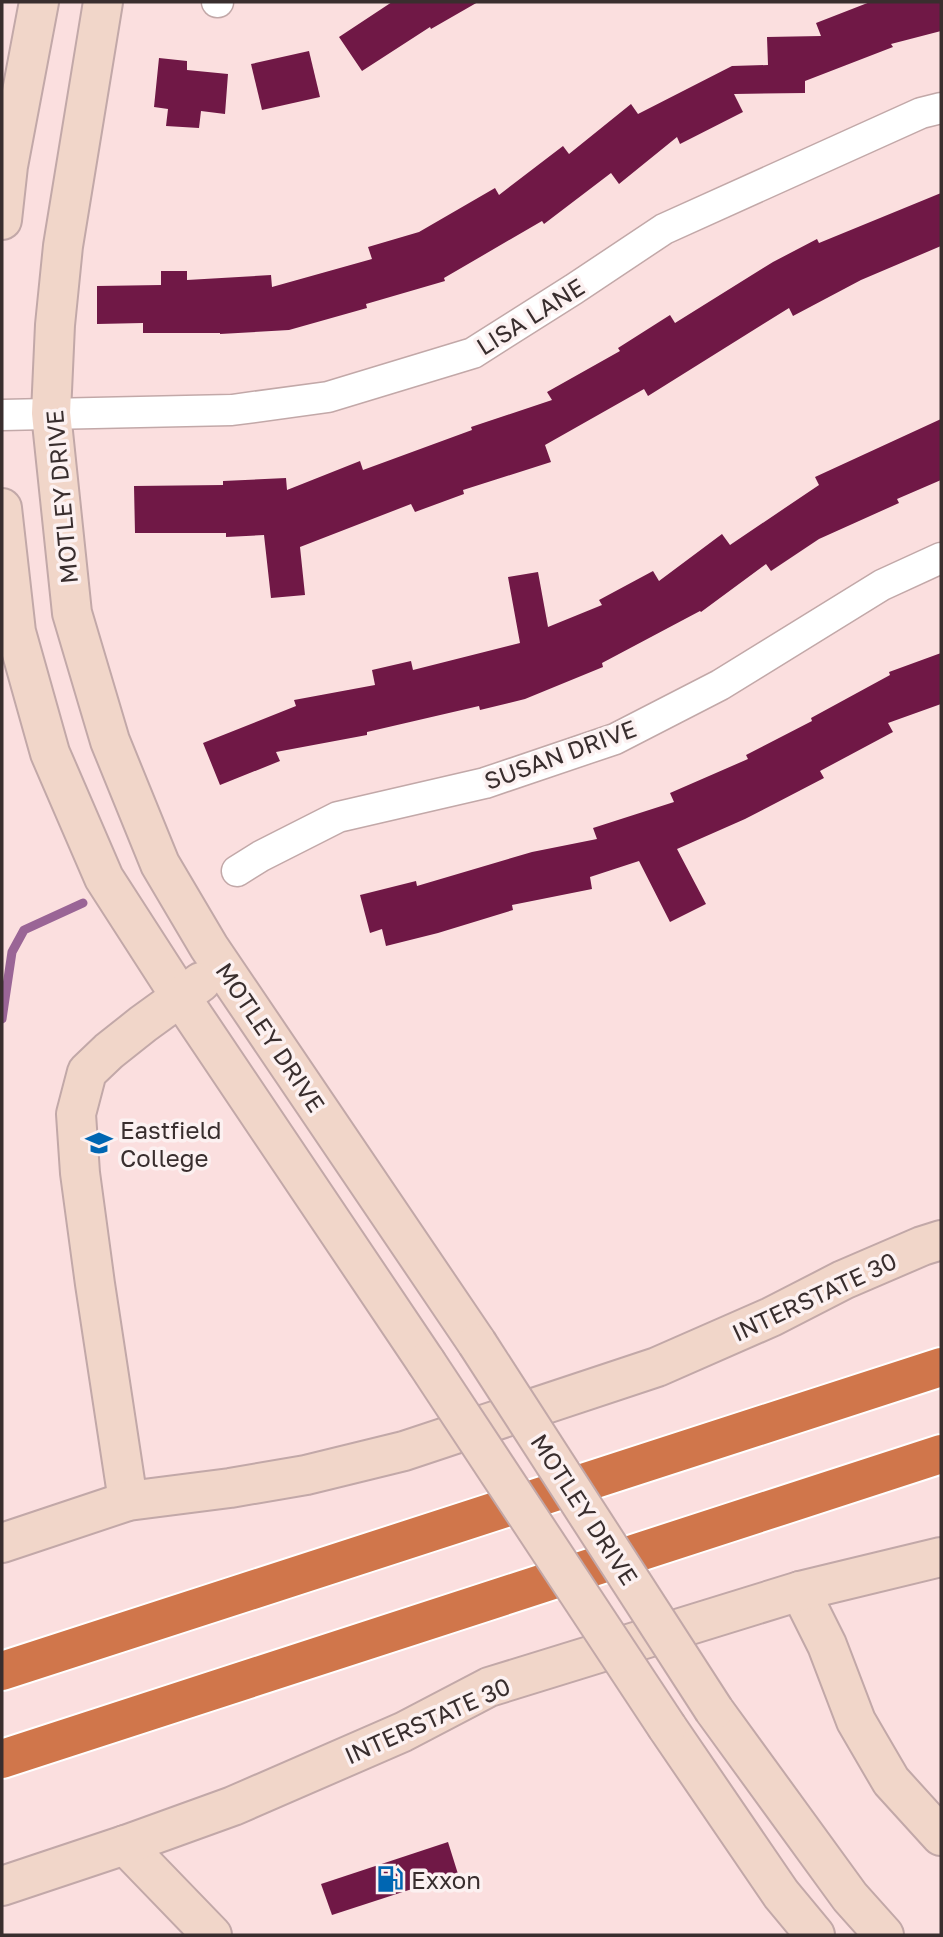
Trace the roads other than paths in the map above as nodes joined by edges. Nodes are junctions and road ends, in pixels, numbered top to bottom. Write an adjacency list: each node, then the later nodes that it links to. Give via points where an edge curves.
1 (38, 2): 4 (main road)
2 (103, 2): 5 (main road, MOTLEY DRIVE, via 63,246)
3 (941, 108): 5 (street, LISA LANE, via 664,229 473,352 328,397 232,410)
4 (2, 220)
5 (51, 413): 6 (street, LISA LANE); 10 (main road, MOTLEY DRIVE, via 72,613 110,741 160,864)
6 (2, 415)
7 (2, 509): 11 (main road, MOTLEY DRIVE, via 16,632 50,752 104,878)
8 (941, 558): 9 (street, SUSAN DRIVE, via 882,586 720,685 615,739 485,783 338,817)
9 (237, 871)
10 (222, 967): 11 (main road); 26 (main road, MOTLEY DRIVE, bridge, via 477,1343 714,1710 850,1897)
11 (180, 996): 15 (main road, via 87,1072 76,1114 80,1173); 25 (main road, MOTLEY DRIVE, bridge, via 667,1727 781,1895)
12 (941, 1240): 15 (main road, INTERSTATE 30, via 657,1367 404,1451 306,1475)
13 (941, 1367): 19 (highway)
14 (941, 1454): 20 (highway)
15 (128, 1501): 16 (main road, INTERSTATE 30)
16 (2, 1543)
17 (941, 1557): 18 (main road, INTERSTATE 30)
18 (800, 1591): 21 (main road, via 856,1721 891,1781); 22 (main road, INTERSTATE 30, via 489,1687 403,1732 245,1801)
19 (2, 1671)
20 (2, 1759)
21 (941, 1836)
22 (125, 1845): 23 (main road, INTERSTATE 30); 24 (main road)
23 (2, 1886)
24 (212, 1935)
25 (815, 1935)
26 (884, 1935)

